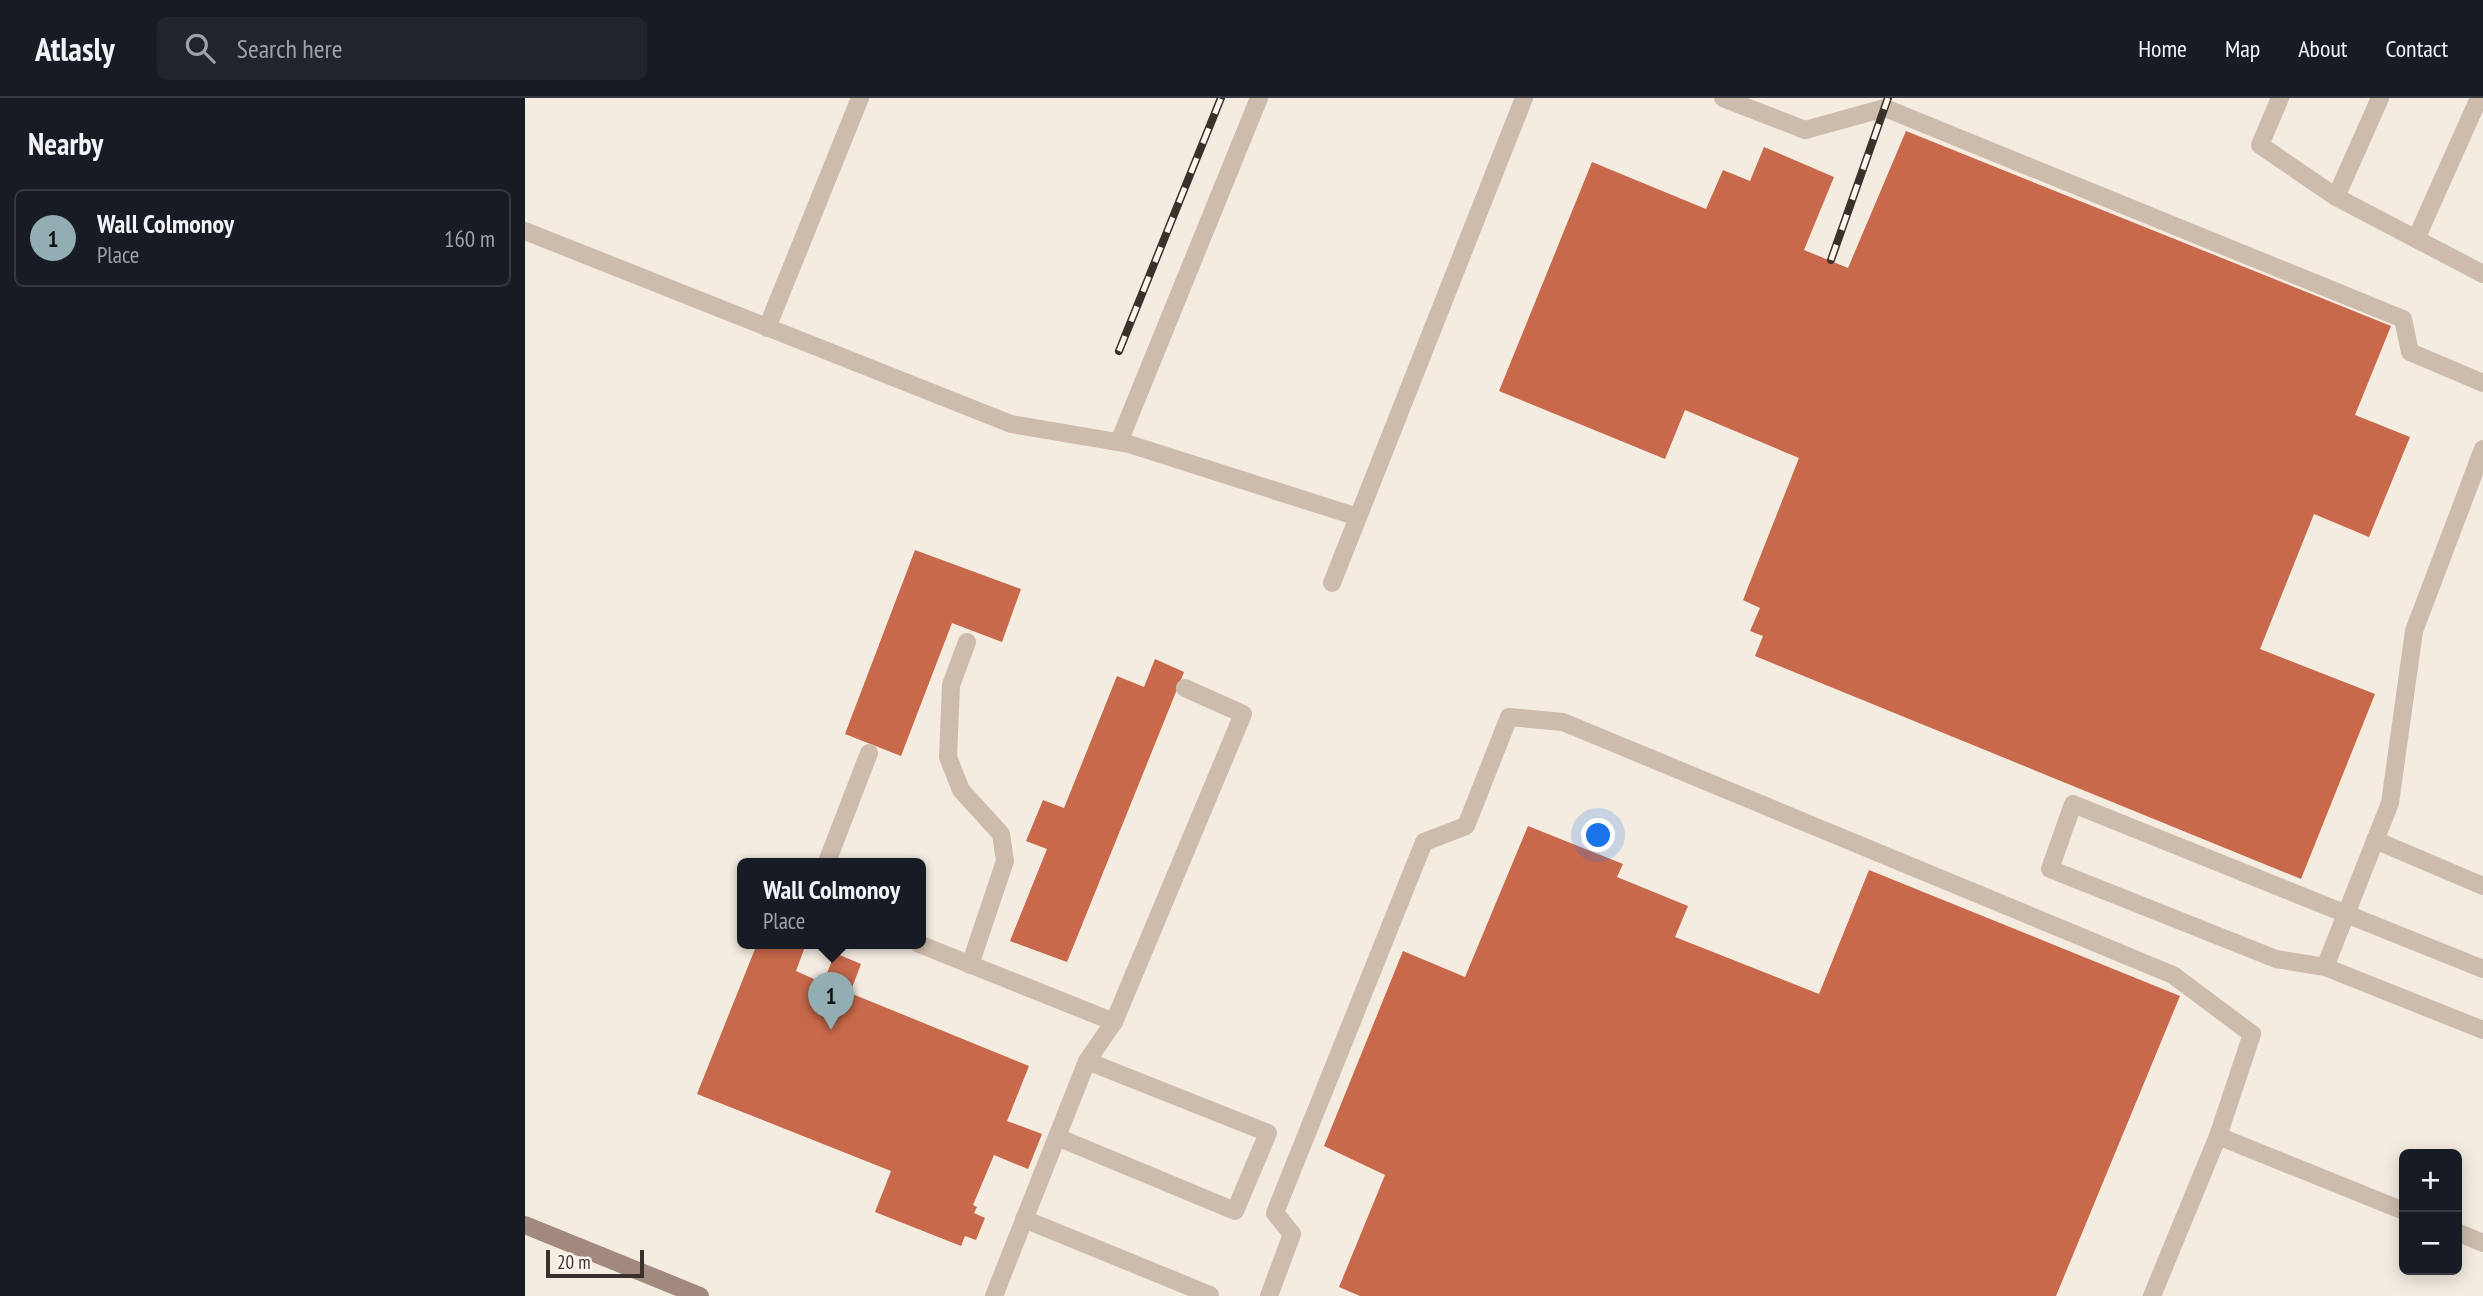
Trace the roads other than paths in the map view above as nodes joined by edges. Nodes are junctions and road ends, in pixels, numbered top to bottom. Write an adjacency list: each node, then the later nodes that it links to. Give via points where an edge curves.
1 (860, 98): 12 (lane)
2 (1259, 98): 14 (lane)
3 (1524, 98): 16 (lane)
4 (1723, 98): 13 (lane, via 1805,130 1885,108 2403,319 2410,352)
5 (2280, 98): 8 (lane, via 2260,145)
6 (2380, 98): 8 (lane)
7 (2479, 98): 10 (lane)
8 (2336, 197): 10 (lane)
9 (525, 231): 12 (lane)
10 (2416, 239): 11 (lane)
11 (2483, 274)
12 (767, 328): 14 (lane, via 1011,424)
13 (2483, 383)
14 (1119, 442): 16 (lane)
15 (2483, 449): 21 (lane, via 2414,631 2390,803)
16 (1358, 517): 17 (lane)
17 (1332, 583)
18 (967, 642): 26 (lane, via 951,685 948,757 961,790 1001,834 1005,861)
19 (1185, 688): 29 (lane, via 1243,714)
20 (869, 753): 22 (lane)
21 (2375, 840): 23 (lane); 24 (lane)
22 (829, 858)
23 (2483, 886)
24 (2347, 912): 27 (lane); 27 (lane, via 2073,804 2050,869 2276,959); 28 (lane)
25 (926, 947): 26 (lane)
26 (970, 965): 29 (lane)
27 (2325, 967): 30 (lane)
28 (2483, 968)
29 (1114, 1022): 31 (lane)
30 (2483, 1030)
31 (1087, 1061): 33 (lane); 33 (lane, via 1268,1133 1235,1211)
32 (2218, 1136): 34 (lane); 42 (lane, via 2252,1034 2173,975 1563,722 1509,717 1466,825 1424,842 1275,1213 1292,1234); 43 (lane)
33 (1057, 1138): 35 (lane)
34 (2399, 1209)
35 (1024, 1219): 39 (lane); 41 (lane)
36 (525, 1225): 40 (main road)
37 (2462, 1234): 38 (lane)
38 (2483, 1243)
39 (1210, 1295)
40 (700, 1296)
41 (994, 1296)
42 (1269, 1296)
43 (2152, 1296)

